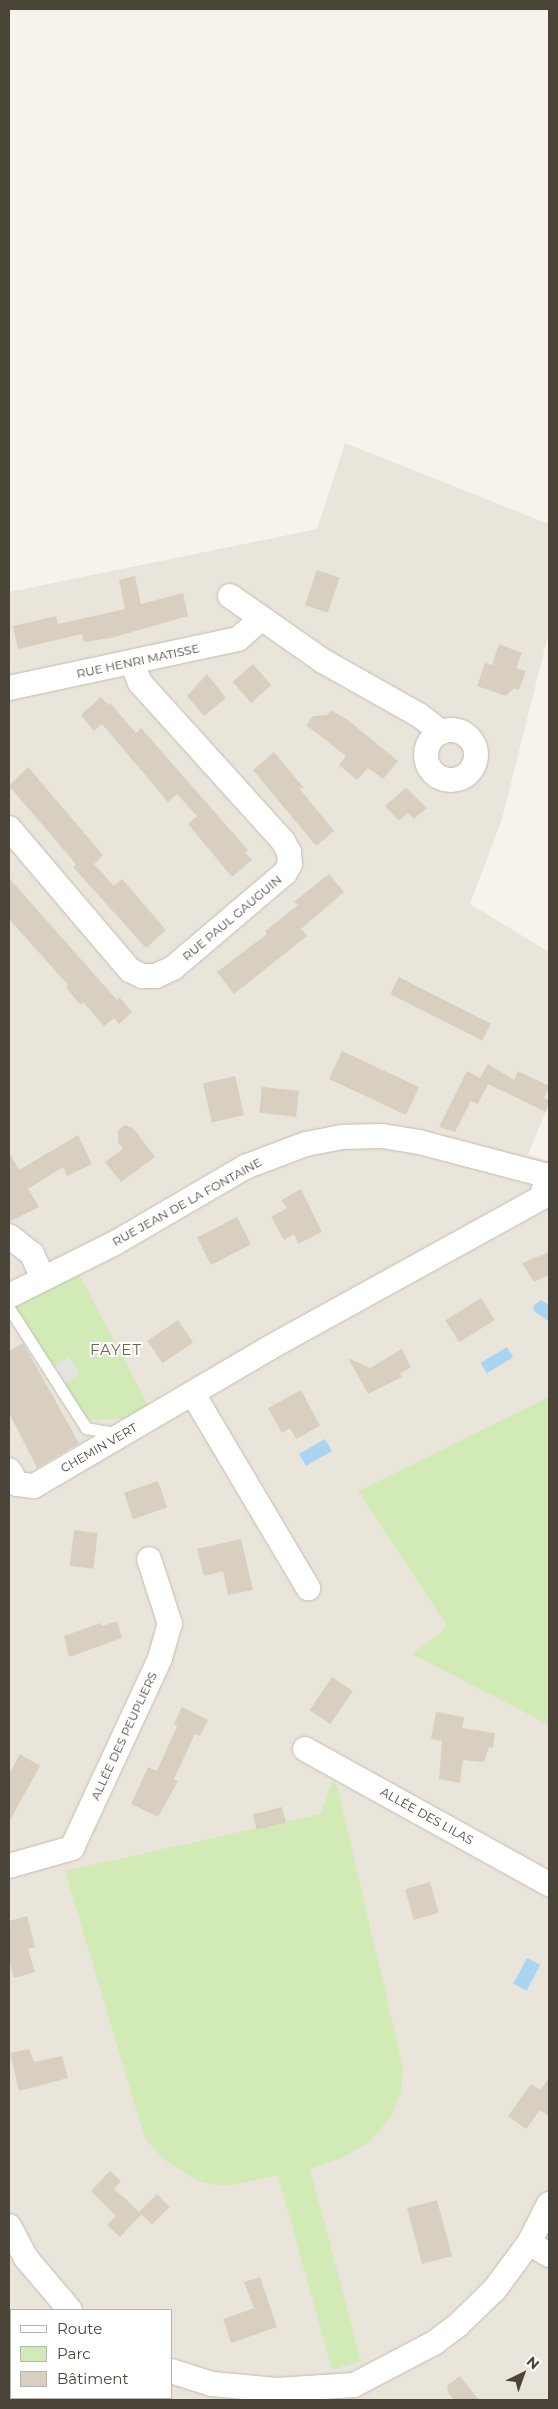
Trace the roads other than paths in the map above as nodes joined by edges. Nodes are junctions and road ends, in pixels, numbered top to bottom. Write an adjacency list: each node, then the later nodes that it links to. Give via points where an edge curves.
1 (230, 596): 2 (street)
2 (261, 619): 3 (street, RUE HENRI MATISSE, via 238,639); 5 (street, via 323,661 419,715)
3 (132, 662): 4 (street, RUE HENRI MATISSE); 6 (street, RUE PAUL GAUGUIN, via 140,683 282,841 289,852 290,864 285,873 174,968 156,976 142,976 130,970)
4 (9, 688)
5 (440, 732)
6 (9, 828)
7 (548, 1176): 9 (street, RUE JEAN DE LA FONTAINE, via 419,1142 382,1136 306,1144 245,1167); 11 (street, CHEMIN VERT, via 541,1198)
8 (9, 1236): 9 (street, via 32,1254)
9 (43, 1279): 10 (street, RUE JEAN DE LA FONTAINE)
10 (10, 1295): 12 (lane, via 86,1428)
11 (192, 1394): 12 (street, CHEMIN VERT); 15 (street)
12 (123, 1434): 13 (street, CHEMIN VERT, via 34,1486 17,1484)
13 (9, 1470)
14 (149, 1559): 17 (street, ALLÉE DES PEUPLIERS, via 170,1624 160,1658 72,1848)
15 (308, 1588)
16 (305, 1749): 18 (street, ALLÉE DES LILAS)
17 (9, 1866)
18 (549, 1884)
19 (549, 2204): 21 (street)
20 (9, 2226): 23 (street, via 26,2258)
21 (529, 2243): 22 (street); 25 (street, via 495,2289 459,2324)
22 (549, 2255)
23 (69, 2309)
24 (172, 2371): 25 (street, via 212,2384)
25 (356, 2393)

